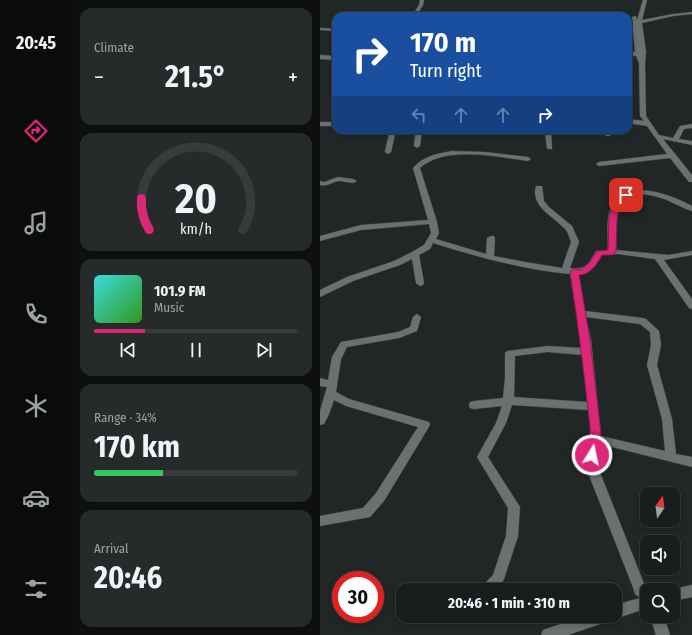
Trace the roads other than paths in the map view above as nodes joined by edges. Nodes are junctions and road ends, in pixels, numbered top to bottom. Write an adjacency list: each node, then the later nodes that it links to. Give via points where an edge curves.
1 (422, 0): 4 (street)
2 (640, 0): 6 (street, via 636,10)
3 (645, 0): 6 (street)
4 (416, 12)
5 (692, 14): 6 (street)
6 (636, 22): 10 (street); 11 (street)
7 (320, 29): 8 (street)
8 (332, 30)
9 (632, 53): 10 (street)
10 (638, 54): 11 (street); 14 (street)
11 (645, 55): 14 (street)
12 (320, 57): 13 (street)
13 (332, 58)
14 (642, 63): 18 (street, via 643,116)
15 (632, 122): 18 (street)
16 (320, 124): 17 (street)
17 (332, 124)
18 (648, 124): 23 (street)
19 (692, 126): 24 (street, via 682,127)
20 (392, 134): 28 (street)
21 (418, 134): 26 (street)
22 (548, 134): 27 (street)
23 (656, 136): 24 (street); 29 (street)
24 (675, 140): 25 (street)
25 (692, 143)
26 (417, 146)
27 (550, 148)
28 (388, 152)
29 (672, 156): 31 (street); 32 (street)
30 (528, 158): 37 (street, via 448,153 419,164 416,168)
31 (599, 164)
32 (692, 180)
33 (353, 181): 34 (street, via 338,179)
34 (320, 183)
35 (539, 188): 46 (street, via 540,201 569,228 575,242)
36 (692, 209): 41 (street, via 674,199 657,194 626,195 616,206)
37 (433, 222): 39 (street, via 372,225 327,235); 40 (street, via 435,233)
38 (491, 238): 44 (street)
39 (320, 239)
40 (431, 240): 43 (street, via 427,247); 44 (street)
41 (612, 252): 45 (street); 46 (street, via 600,253 593,264 582,272)
42 (692, 253): 45 (street, via 668,258)
43 (415, 254): 47 (street); 48 (street, via 398,263 350,279)
44 (490, 256): 46 (street)
45 (658, 257): 49 (street)
46 (570, 272): 50 (street)
47 (420, 283)
48 (320, 294)
49 (692, 306)
50 (581, 313): 52 (street); 60 (street, via 642,321 654,331 656,345 652,365 667,419)
51 (417, 317): 54 (street, via 414,329 399,335 344,344 336,359)
52 (587, 352): 55 (street, via 548,349 510,353 511,383); 57 (street)
53 (320, 382): 54 (street)
54 (331, 389): 58 (street); 62 (street, via 346,402 425,425 380,497 366,513)
55 (508, 401): 56 (street); 57 (street); 63 (street, via 503,420 482,457 514,507 512,536 498,579)
56 (474, 405)
57 (593, 406): 59 (street)
58 (320, 421)
59 (595, 440): 60 (street); 64 (street, via 591,465)
60 (671, 458): 61 (street)
61 (692, 462)
62 (320, 521)
63 (494, 583)
64 (640, 590)
65 (692, 591): 66 (street)
66 (680, 594)
67 (640, 604): 68 (street)
68 (622, 610)
69 (583, 623): 71 (street)
70 (659, 623): 72 (street)
71 (548, 635)
72 (663, 635)

